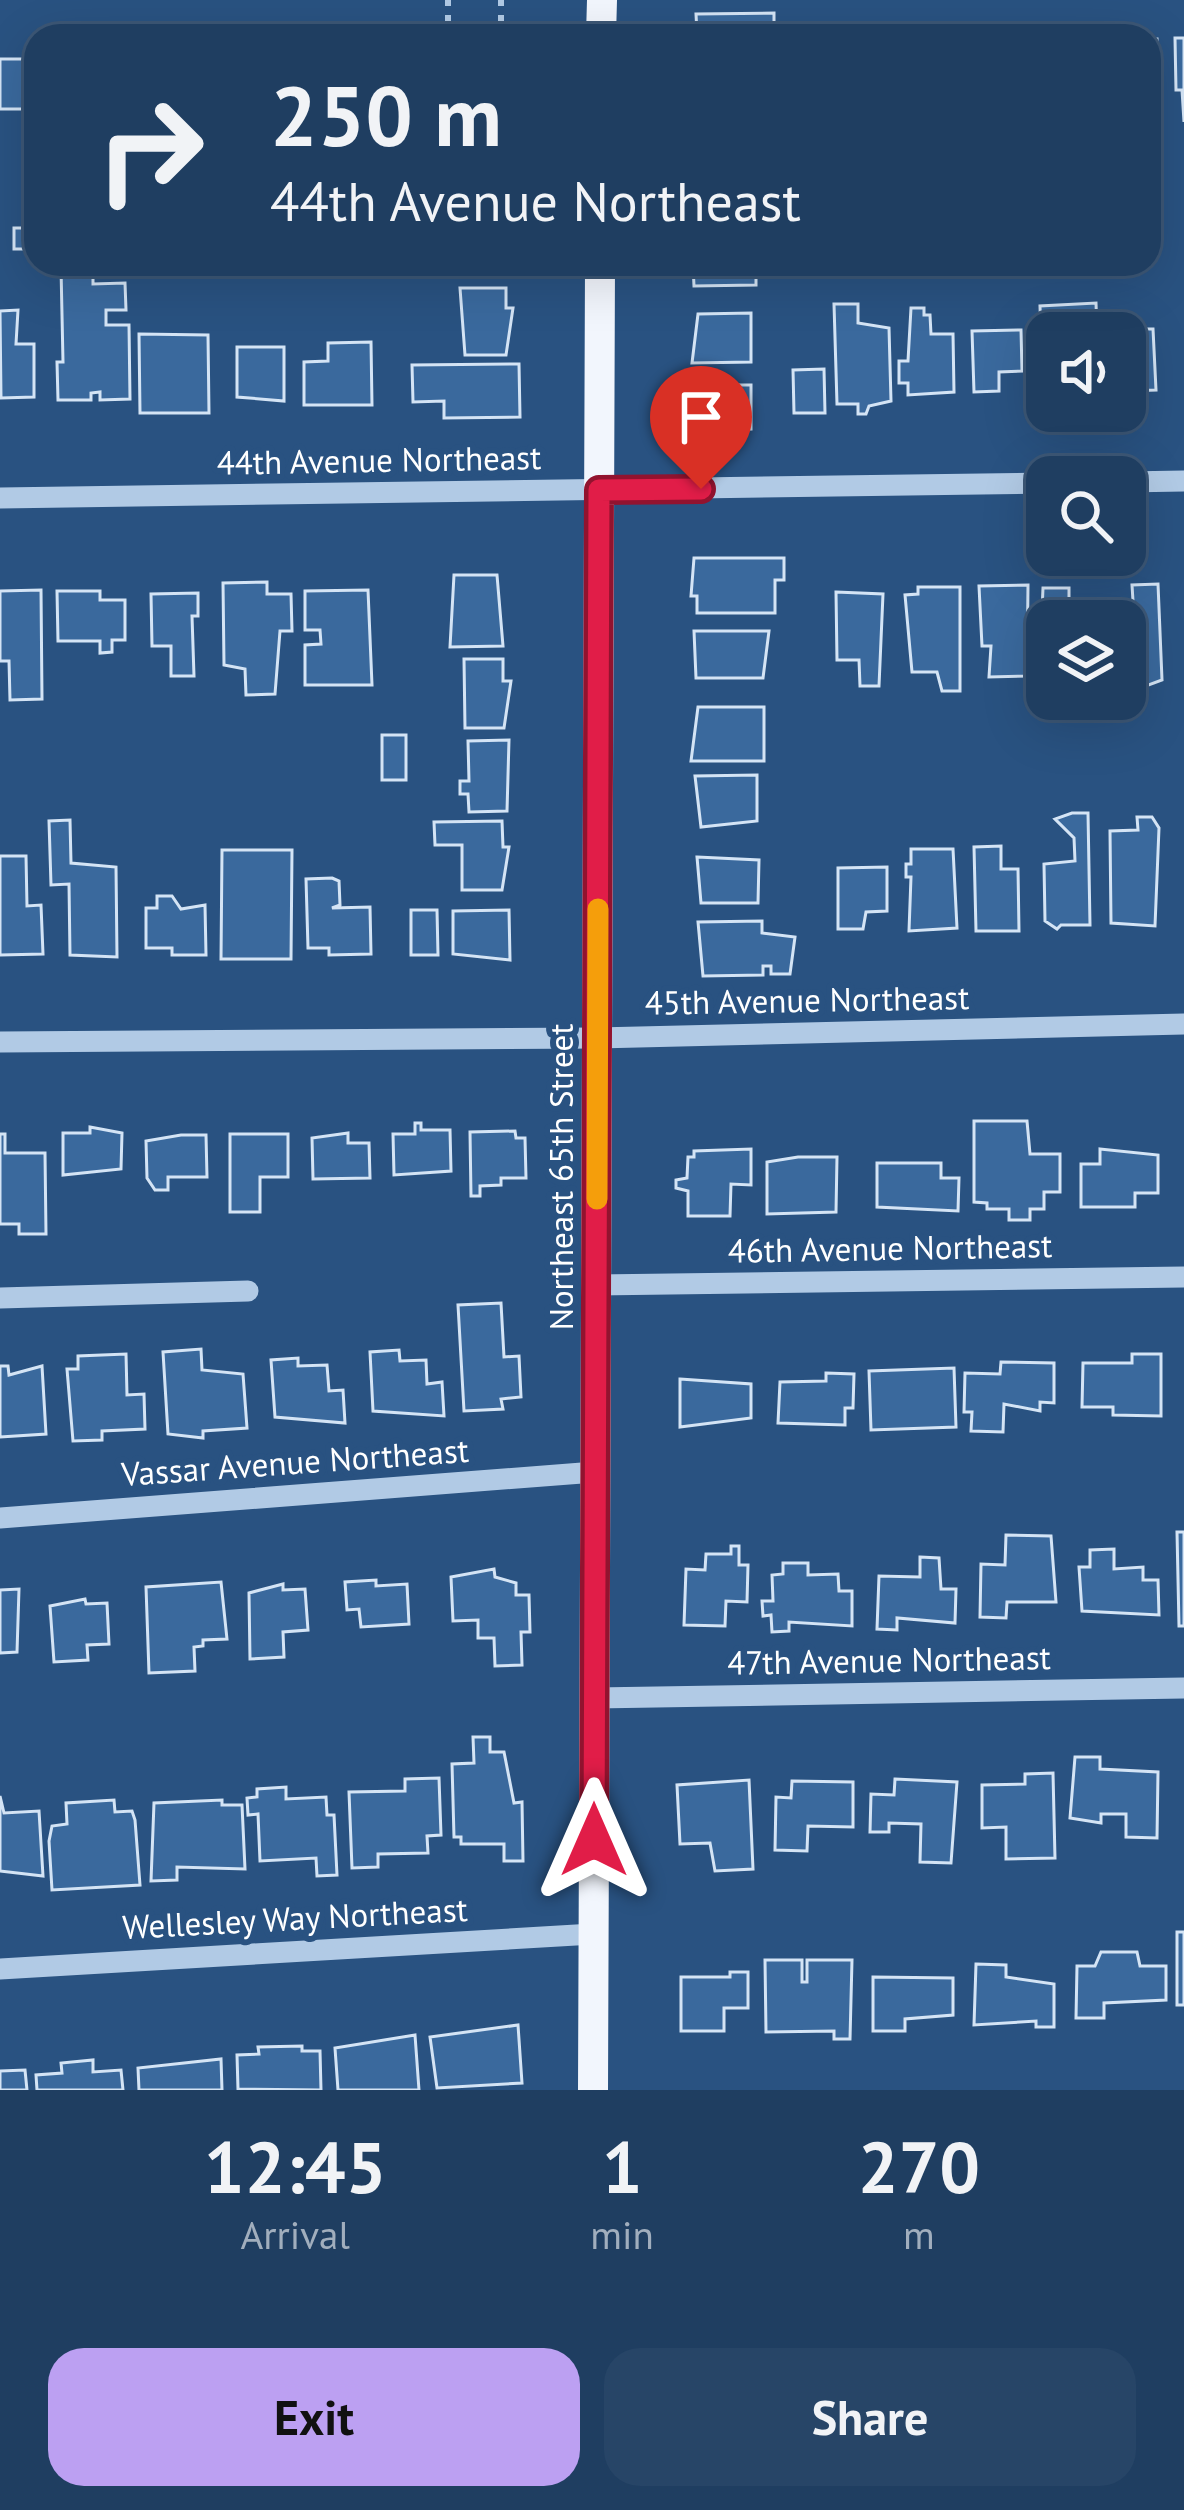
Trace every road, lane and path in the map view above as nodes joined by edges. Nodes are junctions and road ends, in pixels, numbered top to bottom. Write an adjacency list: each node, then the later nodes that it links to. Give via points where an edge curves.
1 (600, 276): 5 (main road, Northeast 65th Street)
2 (1184, 481): 3 (street)
3 (1146, 482)
4 (1026, 483): 5 (street, 44th Avenue Northeast)
5 (599, 490): 6 (street, 44th Avenue Northeast); 8 (main road, Northeast 65th Street)
6 (0, 498)
7 (1184, 1024): 8 (street, 45th Avenue Northeast)
8 (598, 1038): 9 (street, 45th Avenue Northeast); 11 (main road, Northeast 65th Street)
9 (0, 1042)
10 (1184, 1277): 11 (street, 46th Avenue Northeast)
11 (596, 1285): 14 (main road, Northeast 65th Street)
12 (248, 1291): 13 (street)
13 (0, 1298)
14 (595, 1472): 15 (street, Vassar Avenue Northeast); 17 (main road, Northeast 65th Street)
15 (0, 1518)
16 (1184, 1688): 17 (street, 47th Avenue Northeast)
17 (595, 1698): 18 (main road, Northeast 65th Street)
18 (593, 1934): 19 (street, Wellesley Way Northeast); 20 (main road, Northeast 65th Street)
19 (0, 1970)
20 (593, 2090)

